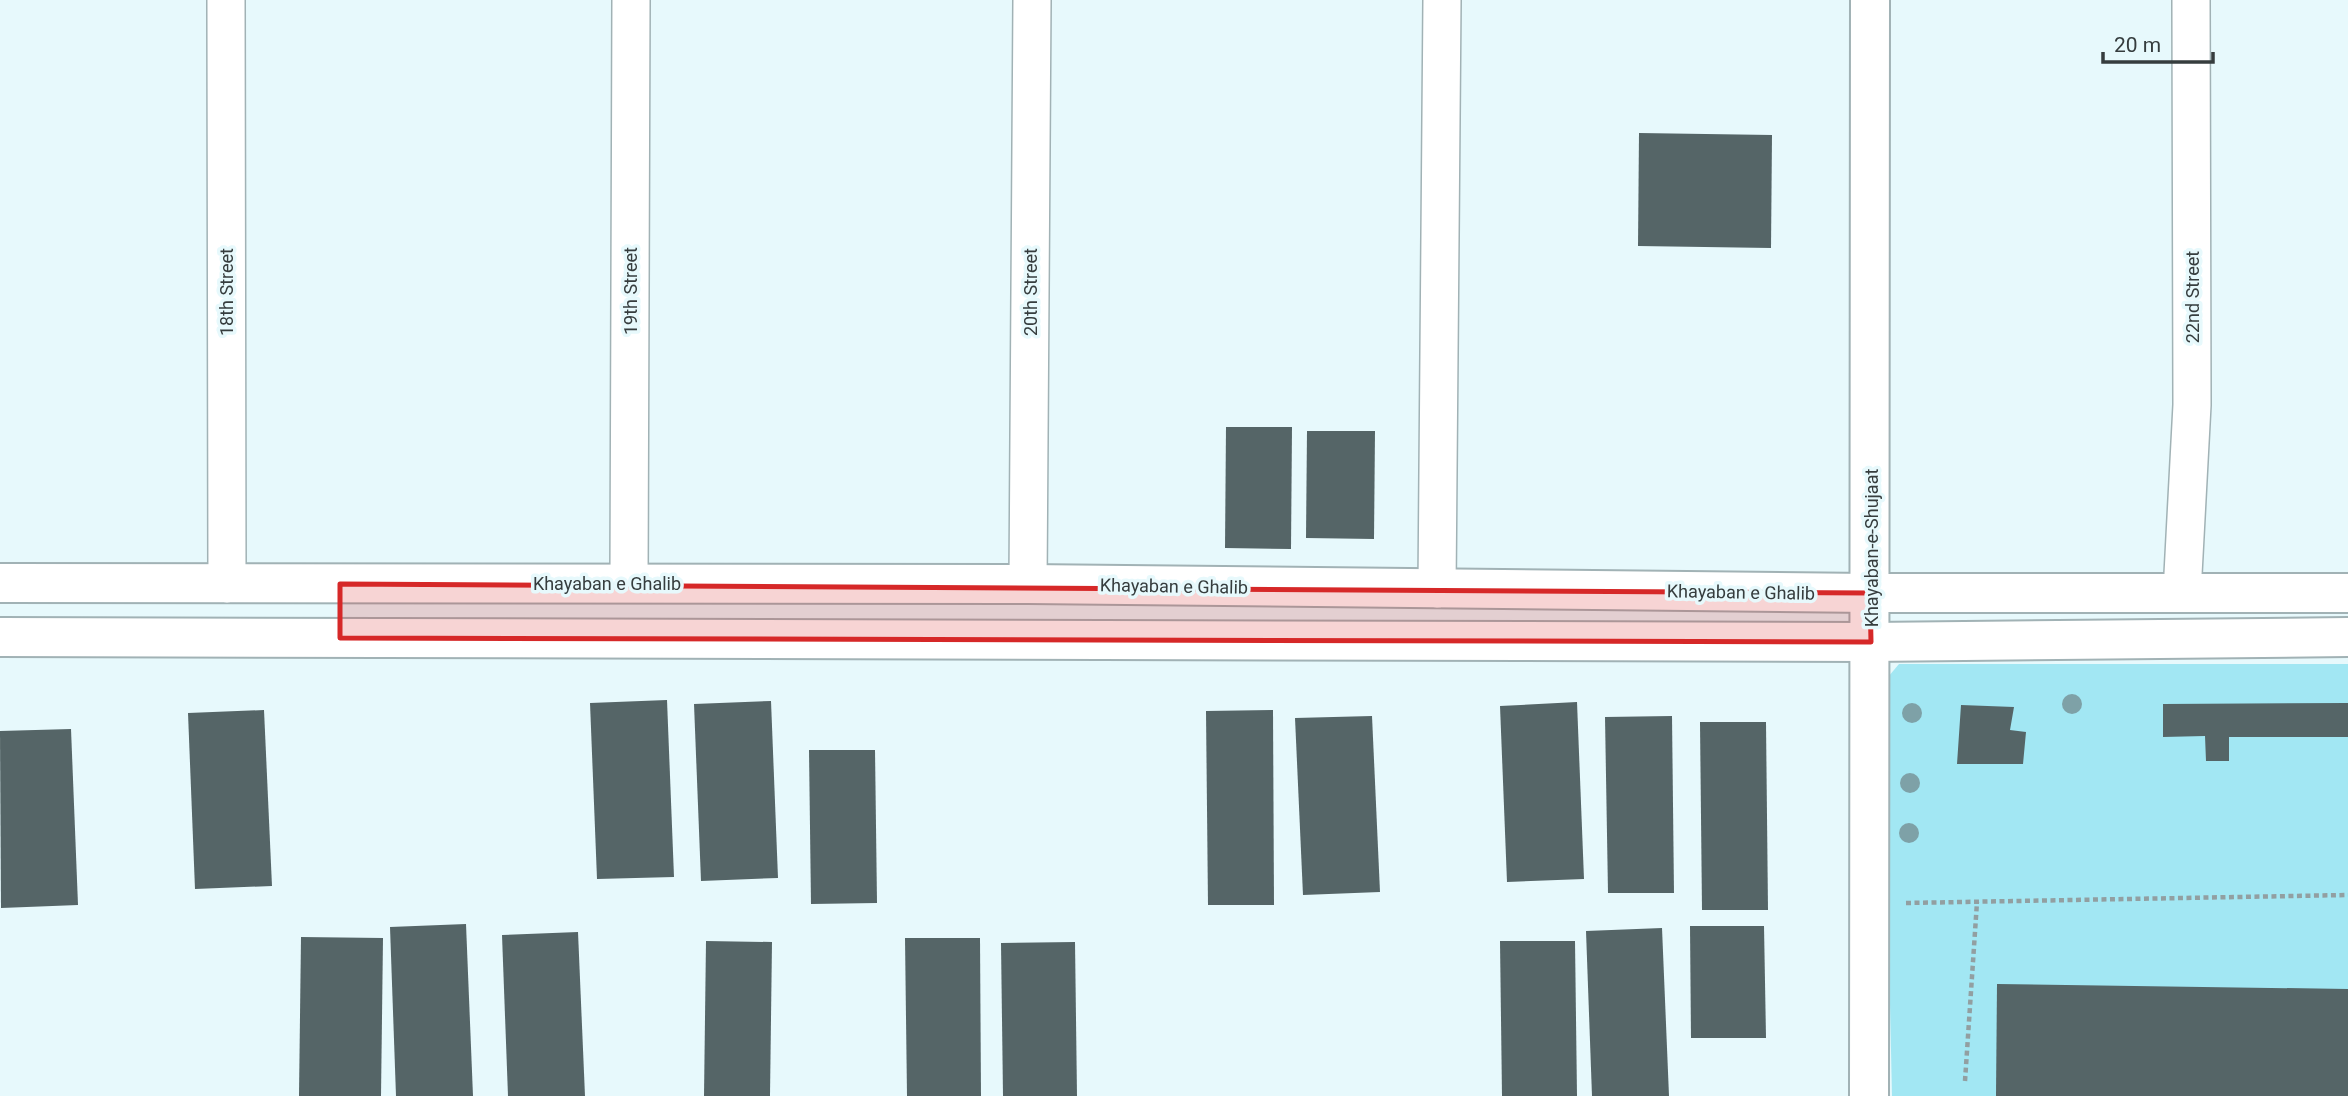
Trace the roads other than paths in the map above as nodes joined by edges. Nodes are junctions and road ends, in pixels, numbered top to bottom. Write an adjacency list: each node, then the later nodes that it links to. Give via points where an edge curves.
1 (226, 0): 10 (street, 18th Street)
2 (631, 0): 7 (street, 19th Street)
3 (1032, 0): 11 (street, 20th Street)
4 (1442, 0): 12 (street)
5 (1870, 0): 13 (street, Khayaban-e-Shujaat)
6 (2191, 0): 14 (street, 22nd Street, via 2192,405)
7 (629, 582): 9 (street, Khayaban e Ghalib); 11 (street, Khayaban e Ghalib)
8 (0, 583): 10 (street, Khayaban e Ghalib)
9 (340, 583): 10 (street, Khayaban e Ghalib); 18 (street)
10 (227, 584)
11 (1028, 584): 12 (street, Khayaban e Ghalib)
12 (1437, 589): 13 (street, Khayaban e Ghalib)
13 (1871, 593): 14 (street, Khayaban e Ghalib); 19 (street, Khayaban-e-Shujaat)
14 (2182, 593): 15 (street, Khayaban e Ghalib)
15 (2348, 593)
16 (0, 637): 18 (street)
17 (2348, 637): 19 (street)
18 (340, 638): 19 (street)
19 (1871, 642): 20 (street, Khayaban-e-Shujaat)
20 (1869, 1096)

